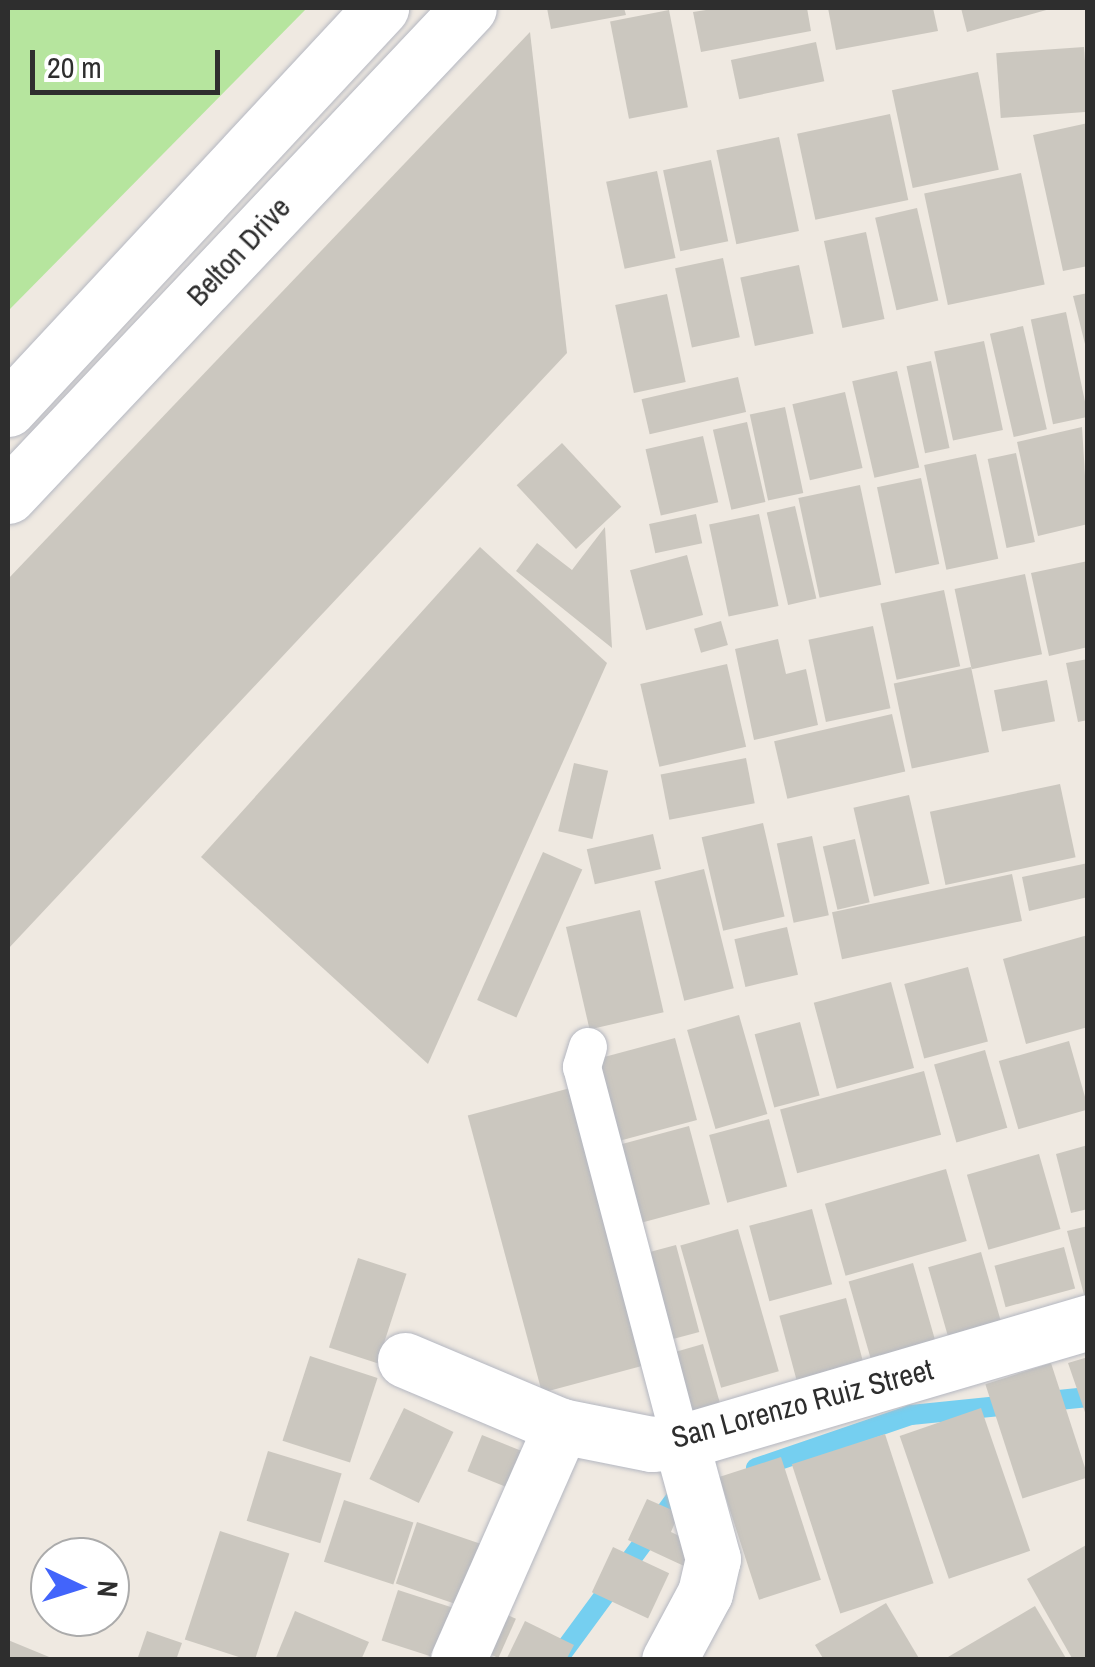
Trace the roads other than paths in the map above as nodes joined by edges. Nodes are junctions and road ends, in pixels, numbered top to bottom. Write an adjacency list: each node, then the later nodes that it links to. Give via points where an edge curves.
1 (469, 8): 4 (street, Belton Drive)
2 (376, 9): 3 (street, Belton Drive)
3 (8, 409)
4 (8, 496)
5 (588, 1048): 9 (lane, via 582,1068)
6 (1088, 1322): 9 (street, San Lorenzo Ruiz Street)
7 (405, 1360): 8 (street, San Lorenzo Ruiz Street)
8 (562, 1426): 9 (street, San Lorenzo Ruiz Street, via 606,1440); 10 (street)
9 (681, 1442): 11 (street, via 713,1560 705,1593)
10 (458, 1660)
11 (668, 1660)

